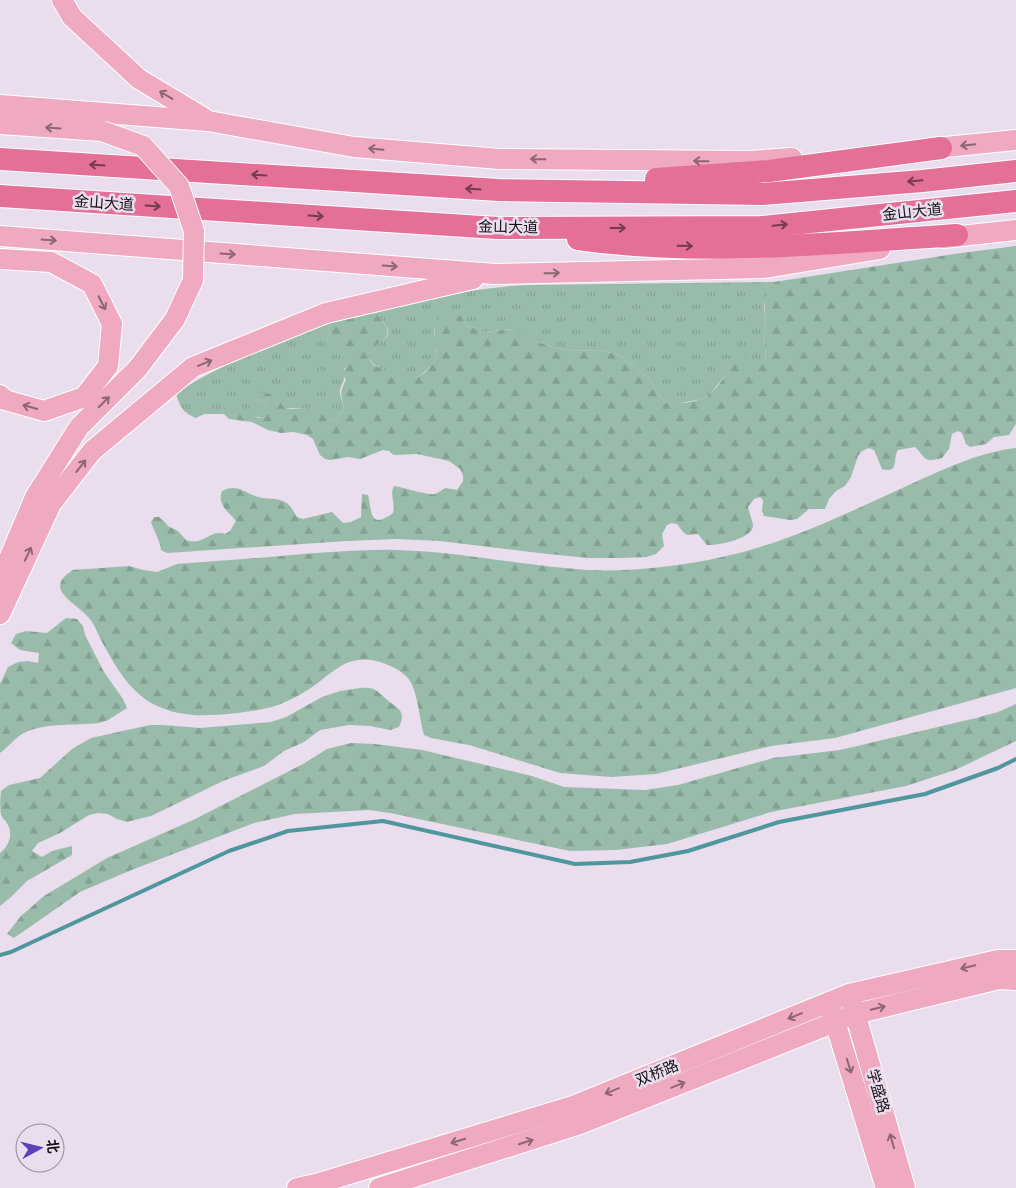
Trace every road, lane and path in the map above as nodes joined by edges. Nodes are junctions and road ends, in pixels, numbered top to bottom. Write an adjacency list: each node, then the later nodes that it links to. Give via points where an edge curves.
1 (62, 0): 3 (main road, one-way to 1, via 139,79 72,17)
2 (0, 105): 3 (main road)
3 (208, 121): 6 (main road, one-way to 3, via 748,161 500,159 354,147)
4 (0, 124): 19 (main road, one-way to 4, bridge, via 79,427 138,368 176,319 193,280 194,231 179,186 144,146 102,131)
5 (1016, 140): 6 (main road, one-way to 6)
6 (941, 148): 9 (highway, via 769,171)
7 (0, 159): 9 (highway, 金山大道, one-way to 7)
8 (1016, 171): 9 (highway, 金山大道, one-way to 9, via 763,194)
9 (499, 190)
10 (0, 196): 12 (highway, 金山大道, one-way to 12)
11 (1016, 201): 12 (highway, 金山大道, one-way to 11, via 762,227)
12 (498, 228): 15 (highway, one-way to 15, via 620,245 733,247)
13 (1016, 230): 15 (main road)
14 (0, 236): 17 (main road, one-way to 17)
15 (957, 236): 17 (main road, one-way to 15, via 766,268)
16 (0, 260): 18 (main road, one-way to 18, via 51,262 92,284 112,324 108,366 84,397 44,411 5,400)
17 (494, 274): 19 (main road, one-way to 17, via 92,451 193,367 326,312)
18 (0, 395)
19 (43, 501): 20 (main road, via 6,566); 21 (main road, one-way to 19)
20 (0, 591)
21 (0, 614)
22 (1016, 960): 24 (main road, 双桥路, one-way to 24, via 998,960)
23 (1016, 980): 26 (main road, 双桥路, one-way to 23, via 999,979)
24 (849, 994): 25 (main road, 双桥路); 26 (main road, 学盛路)
25 (829, 1002): 27 (main road, 学盛路); 28 (main road, 双桥路, one-way to 28, via 573,1106)
26 (855, 1014): 27 (main road, 双桥路); 31 (main road, 学盛路, one-way to 26)
27 (835, 1022): 29 (main road, 双桥路, one-way to 27, via 580,1124); 30 (main road, 学盛路, one-way to 30)
28 (297, 1188)
29 (379, 1188)
30 (886, 1188)
31 (905, 1188)

